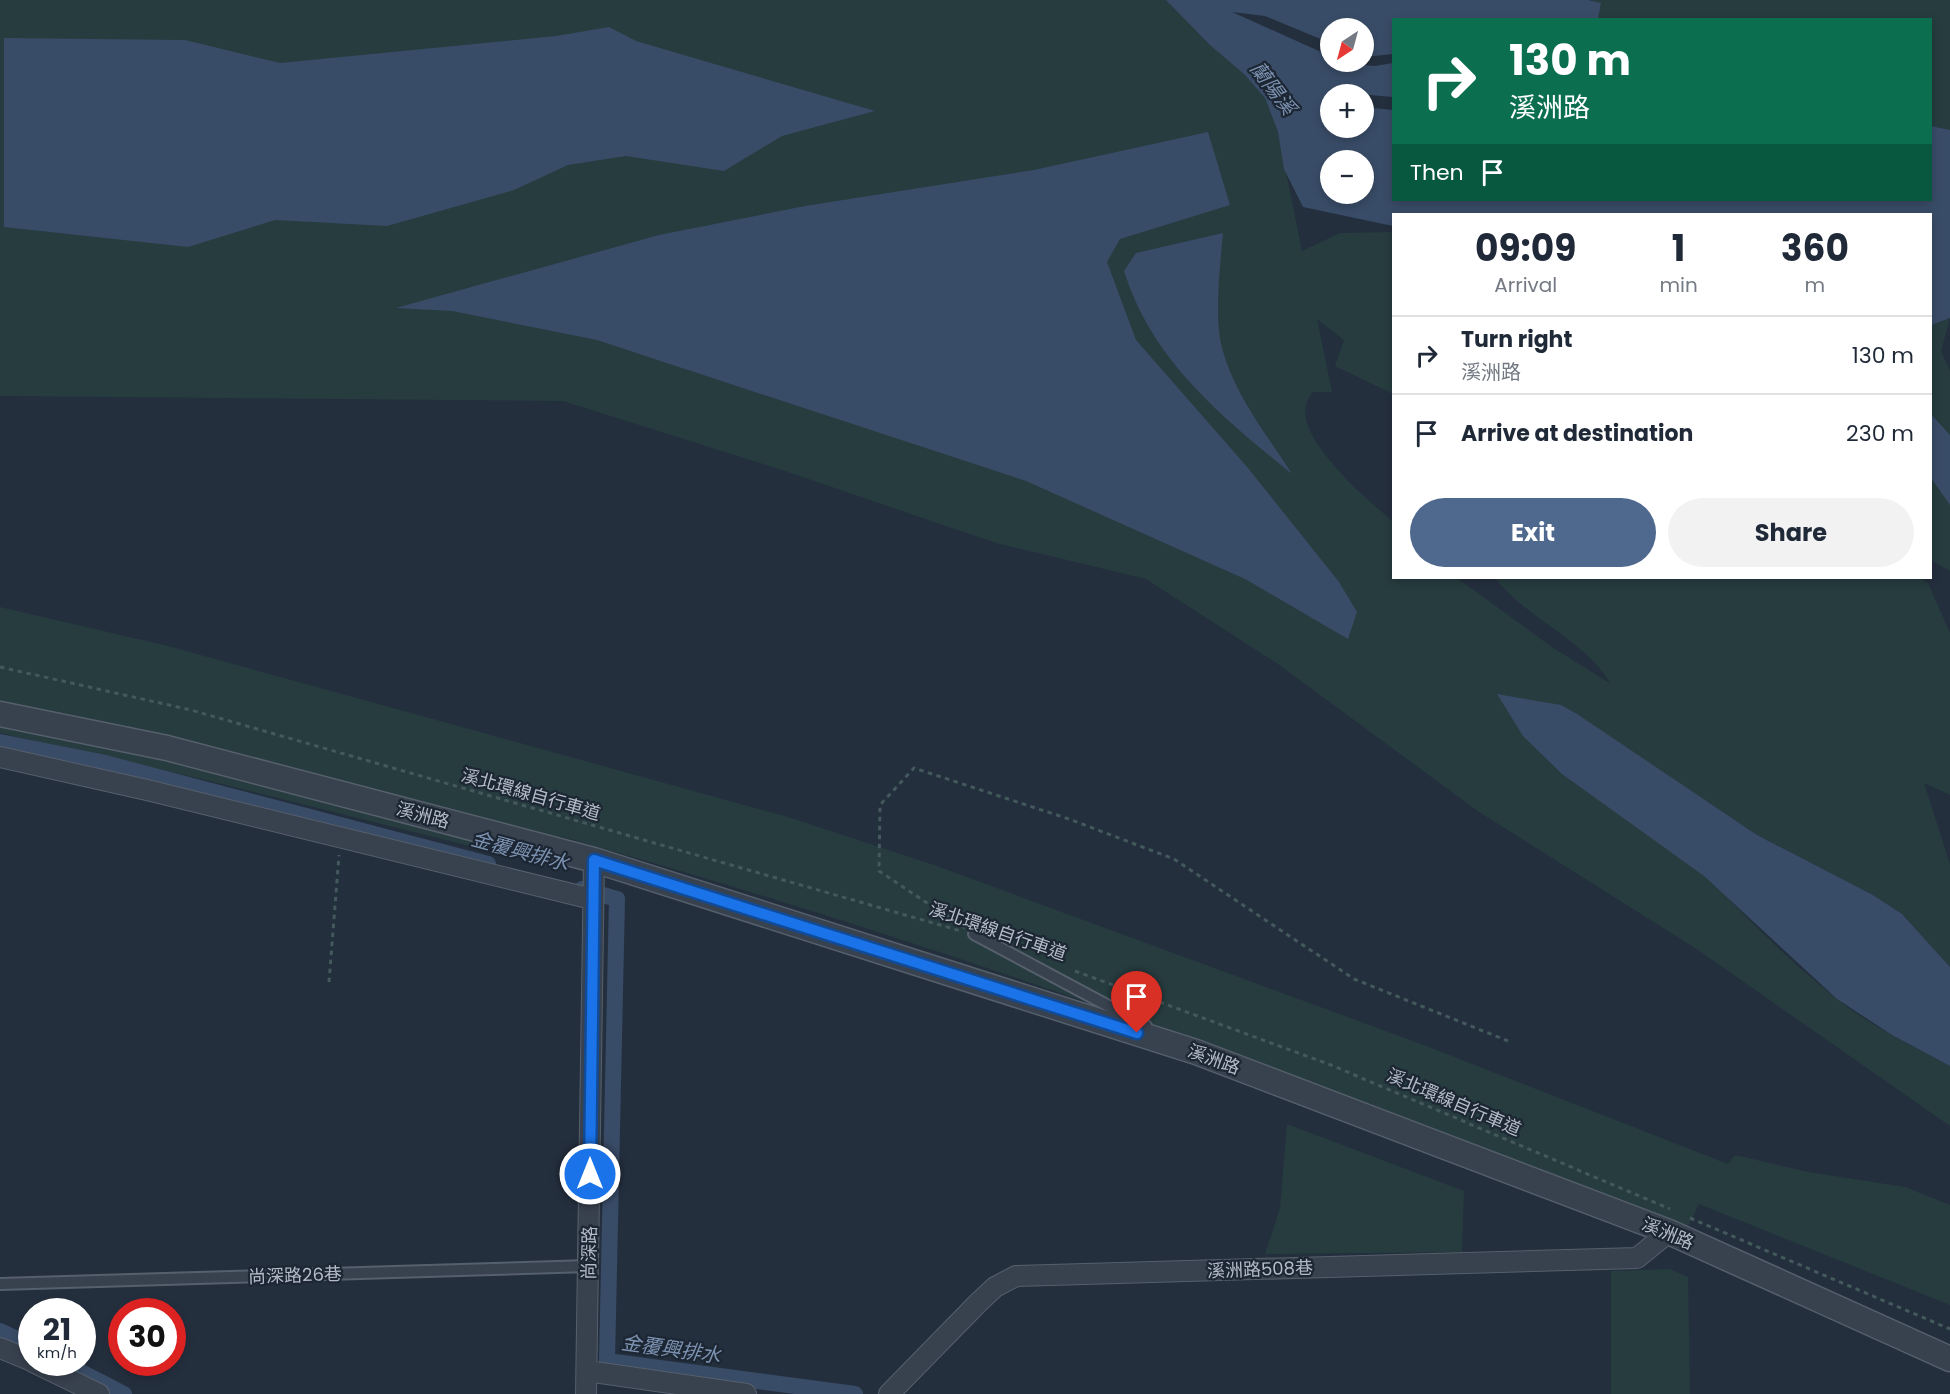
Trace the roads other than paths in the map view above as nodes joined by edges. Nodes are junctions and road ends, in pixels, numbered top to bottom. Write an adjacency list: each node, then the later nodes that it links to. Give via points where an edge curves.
1 (0, 714): 3 (street, 溪洲路, via 167,748)
2 (0, 757): 4 (street)
3 (594, 860): 4 (street, 尚深路); 6 (street, 溪洲路)
4 (592, 899): 8 (street, 尚深路)
5 (974, 934): 6 (lane)
6 (1196, 1052): 7 (street, 溪洲路)
7 (1674, 1222): 12 (street, 溪洲路); 18 (street, 溪洲路508巷, via 1637,1258 1016,1276 979,1302)
8 (590, 1266): 9 (lane, 尚深路26巷); 13 (street, 尚深路)
9 (0, 1284)
10 (0, 1348): 11 (street)
11 (18, 1356)
12 (1950, 1359)
13 (587, 1371): 16 (street, 尚深路); 17 (street)
14 (61, 1376): 15 (street)
15 (99, 1394)
16 (586, 1394)
17 (746, 1394)
18 (889, 1394)

